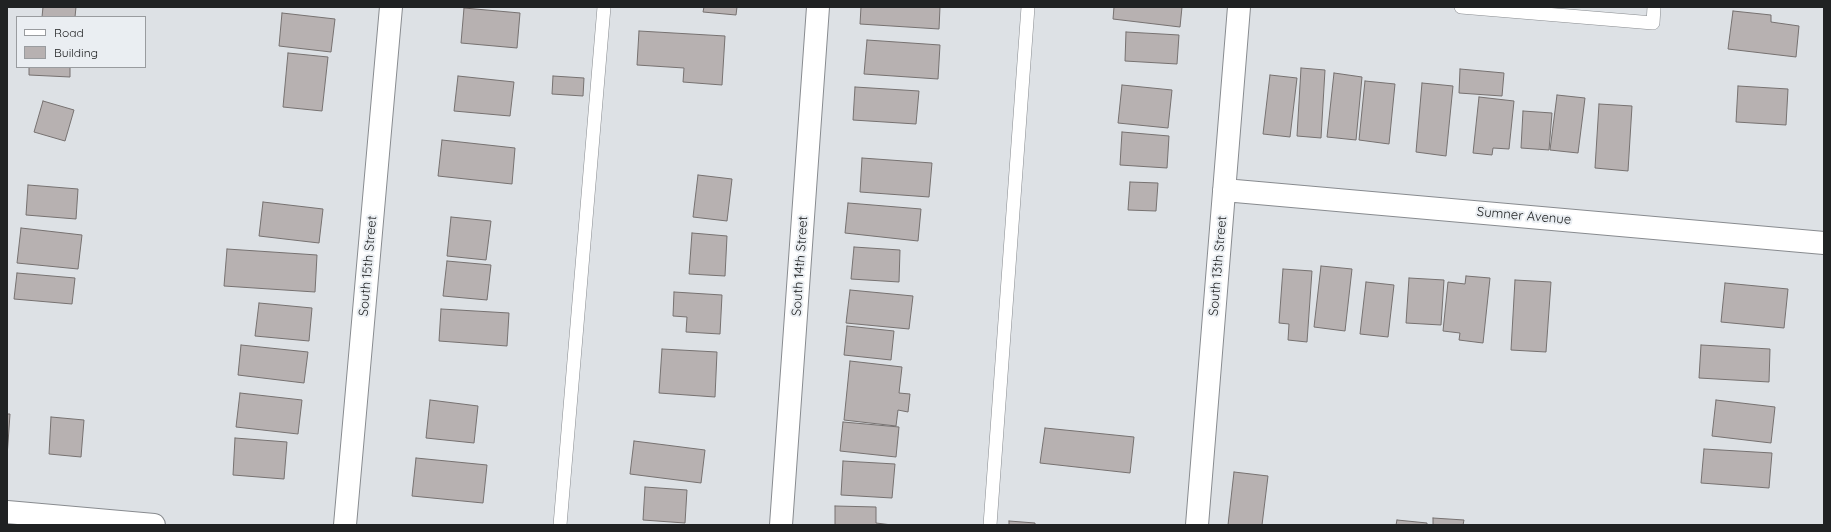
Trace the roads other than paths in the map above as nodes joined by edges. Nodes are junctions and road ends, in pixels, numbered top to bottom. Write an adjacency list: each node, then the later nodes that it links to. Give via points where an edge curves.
1 (391, 7): 12 (street, South 15th Street)
2 (604, 7): 13 (lane)
3 (818, 7): 14 (street, South 14th Street)
4 (1028, 7): 15 (lane)
5 (1238, 7): 8 (street, South 13th Street)
6 (1461, 7): 7 (lane, via 1653,23)
7 (1654, 7)
8 (1224, 190): 9 (street, Sumner Avenue); 16 (street, South 13th Street)
9 (1824, 242)
10 (7, 512): 11 (street)
11 (154, 525)
12 (345, 525)
13 (560, 525)
14 (781, 525)
15 (990, 525)
16 (1197, 525)

